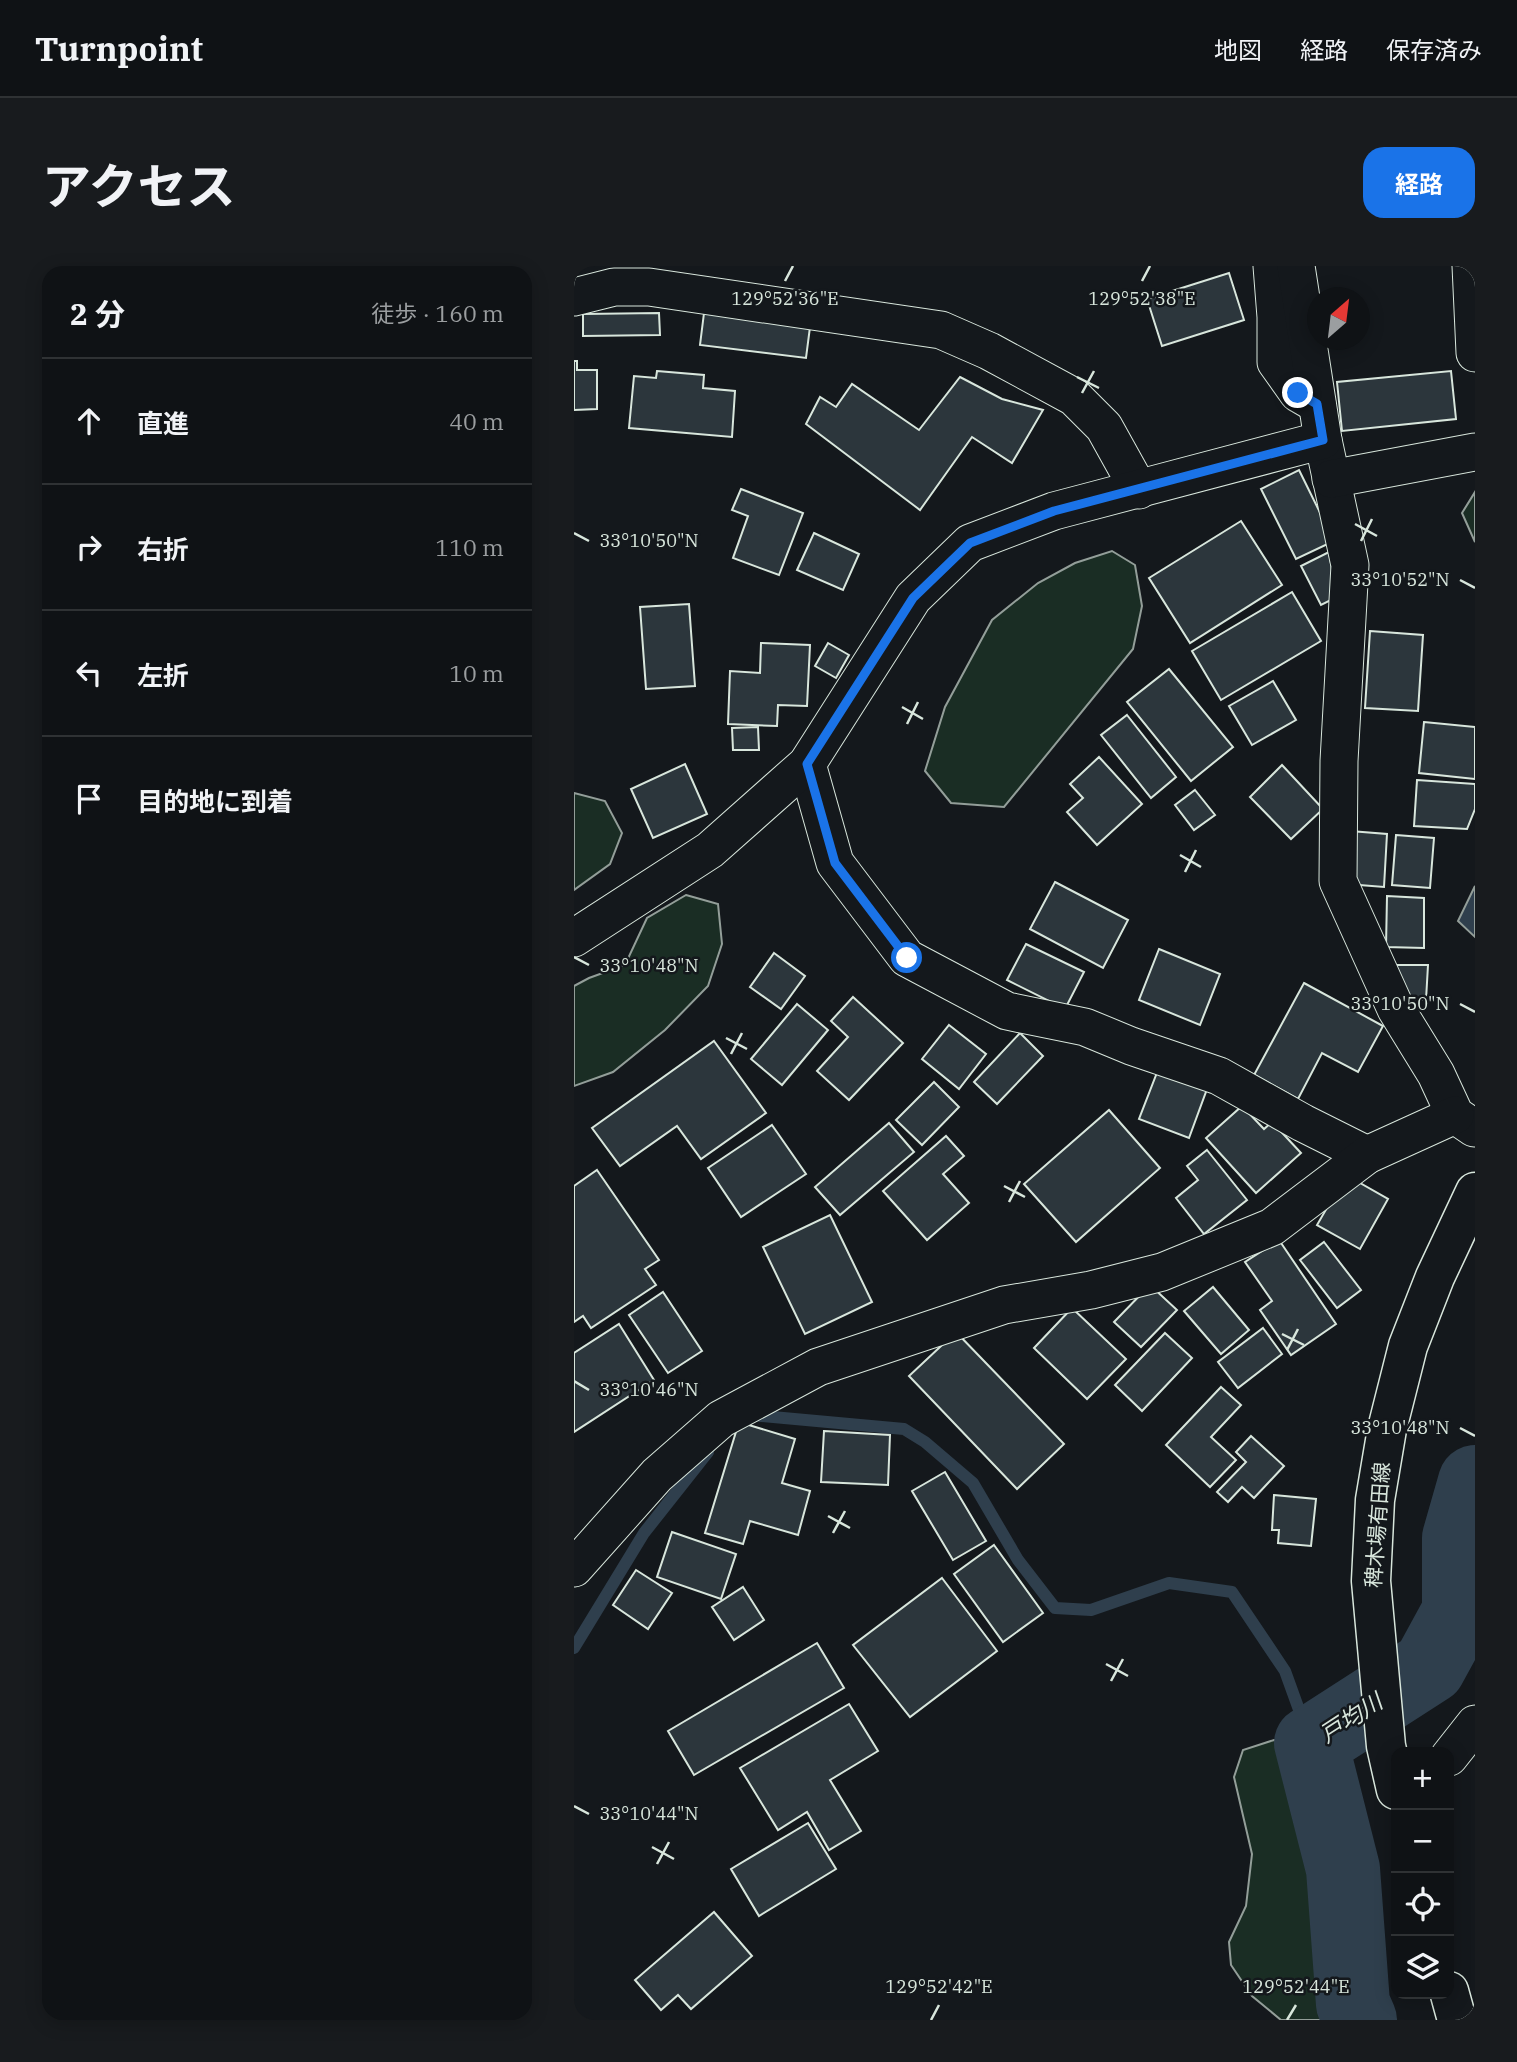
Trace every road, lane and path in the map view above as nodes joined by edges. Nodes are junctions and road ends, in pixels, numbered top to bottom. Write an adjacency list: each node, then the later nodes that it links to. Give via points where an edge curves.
1 (1272, 266): 7 (street, via 1276,362 1298,393)
2 (1296, 266): 7 (street)
3 (1471, 266): 6 (street)
4 (698, 280): 5 (street, via 614,287); 11 (street, via 941,330 989,351 1074,397 1104,426)
5 (574, 297)
6 (1475, 353)
7 (1317, 404): 8 (street)
8 (1323, 440): 10 (street); 11 (street)
9 (1475, 452): 10 (street)
10 (1331, 479): 14 (street, via 1350,565 1339,761 1338,881 1396,1009)
11 (1139, 490): 12 (street, via 1054,511 970,543 913,598)
12 (807, 764): 13 (street, via 710,850); 15 (street, via 835,863 907,958 1007,1011 1085,1027 1219,1076)
13 (574, 938)
14 (1465, 1122): 15 (street)
15 (1367, 1155): 17 (street, via 1272,1227 1162,1272 1004,1306 818,1367 721,1419 657,1475)
16 (1475, 1192): 20 (main road, 稗木場有田線, via 1408,1346 1375,1500 1371,1581)
17 (574, 1568)
18 (1475, 1724): 19 (street)
19 (1454, 1751)
20 (1391, 1758)
21 (1451, 1999): 22 (main road)
22 (1457, 2020)

